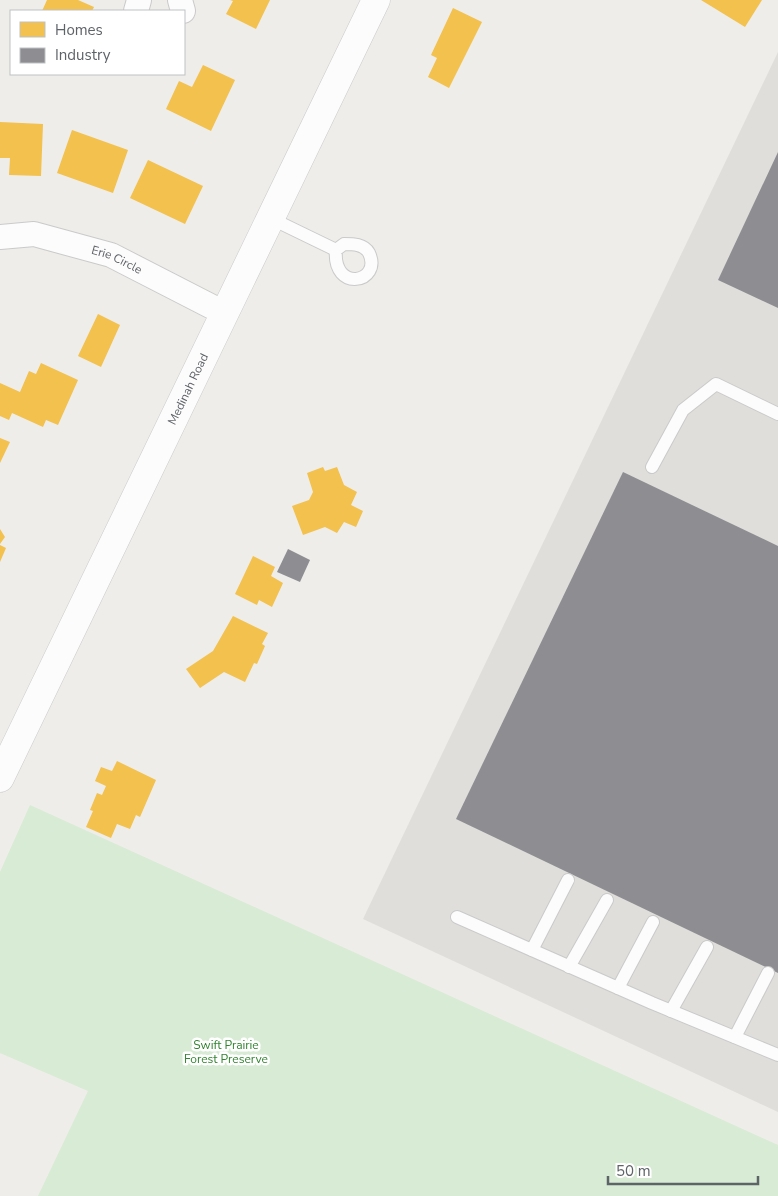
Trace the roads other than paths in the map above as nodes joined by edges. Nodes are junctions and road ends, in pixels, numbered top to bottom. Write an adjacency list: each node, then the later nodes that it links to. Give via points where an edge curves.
1 (376, 0): 2 (street, Medinah Road)
2 (270, 218): 4 (lane); 5 (street, Medinah Road)
3 (0, 237): 5 (street, Erie Circle, via 34,234 111,255)
4 (336, 250)
5 (224, 313): 8 (street, Medinah Road)
6 (778, 414): 7 (lane, via 716,384 683,410)
7 (652, 467)
8 (0, 778)
9 (568, 880): 14 (lane)
10 (607, 900): 15 (lane)
11 (457, 917): 14 (lane)
12 (653, 922): 17 (lane)
13 (707, 947): 18 (lane)
14 (532, 950): 15 (lane)
15 (569, 967): 17 (lane)
16 (768, 973): 19 (lane)
17 (618, 988): 18 (lane)
18 (671, 1011): 19 (lane)
19 (735, 1037): 20 (lane)
20 (778, 1055)

